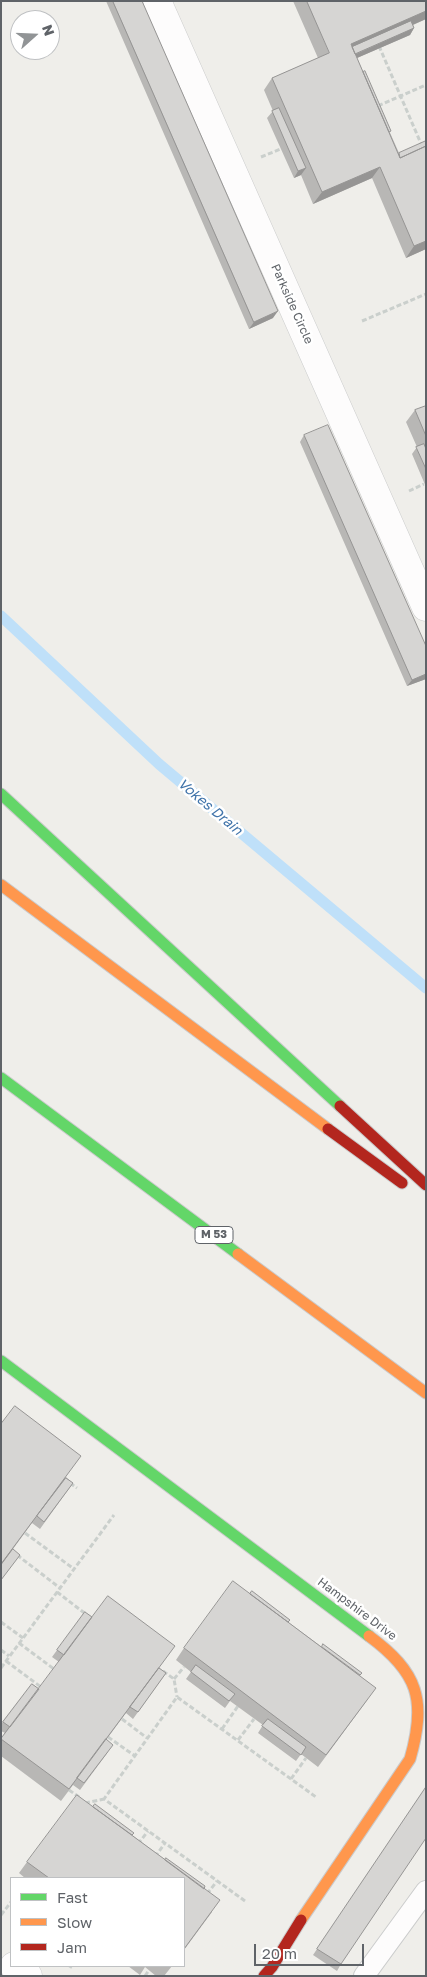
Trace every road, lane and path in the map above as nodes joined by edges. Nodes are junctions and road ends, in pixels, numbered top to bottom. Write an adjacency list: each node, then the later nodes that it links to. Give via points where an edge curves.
1 (157, 1): 11 (street, Parkside Circle)
2 (377, 41): 4 (path)
3 (426, 85): 4 (path)
4 (401, 96): 5 (path); 7 (path)
5 (374, 108)
6 (288, 146): 8 (path)
7 (426, 154)
8 (260, 158)
9 (426, 294): 10 (path)
10 (362, 321)
11 (426, 607)
12 (1, 794): 15 (main road)
13 (1, 885): 16 (main road)
14 (1, 1078): 18 (main road, M 53)
15 (426, 1185)
16 (410, 1189)
17 (1, 1361): 40 (main road, Hampshire Drive, via 392,1653)
18 (426, 1393)
19 (65, 1479): 20 (path)
20 (77, 1488)
21 (114, 1515): 24 (path)
22 (25, 1533): 24 (path)
23 (12, 1551): 25 (path)
24 (74, 1569): 25 (path)
25 (60, 1588): 26 (path)
26 (57, 1592): 27 (path); 29 (path)
27 (92, 1618)
28 (1, 1622): 29 (path)
29 (23, 1638): 30 (path)
30 (19, 1643): 32 (path); 37 (path)
31 (1, 1650): 32 (path)
32 (10, 1656): 33 (path)
33 (6, 1661): 35 (path); 39 (path)
34 (184, 1667): 38 (path)
35 (1, 1668)
36 (159, 1668): 38 (path)
37 (54, 1669)
38 (174, 1679): 41 (path)
39 (41, 1687)
40 (423, 1695): 69 (main road, Hampshire Drive, via 418,1740 410,1759 306,1911)
41 (177, 1697): 45 (path); 47 (path)
42 (238, 1706): 45 (path)
43 (122, 1718): 47 (path)
44 (254, 1718): 48 (path)
45 (222, 1728): 48 (path)
46 (108, 1737): 49 (path)
47 (148, 1738): 49 (path)
48 (238, 1740): 51 (path)
49 (135, 1756): 54 (path)
50 (306, 1758): 51 (path)
51 (291, 1779): 53 (path)
52 (69, 1790): 55 (path)
53 (316, 1797)
54 (104, 1799): 55 (path); 57 (path)
55 (85, 1802): 56 (path)
56 (81, 1807)
57 (148, 1831): 58 (path); 59 (path)
58 (165, 1843): 60 (path); 61 (path)
59 (137, 1846)
60 (154, 1858)
61 (217, 1881): 63 (path); 64 (path)
62 (426, 1891): 72 (lane)
63 (205, 1896)
64 (245, 1900)
65 (10, 1903): 66 (path)
66 (1, 1915)
67 (15, 1967): 70 (street)
68 (149, 1970): 71 (path)
69 (274, 1973)
70 (28, 1976)
71 (145, 1976)
72 (364, 1976)

